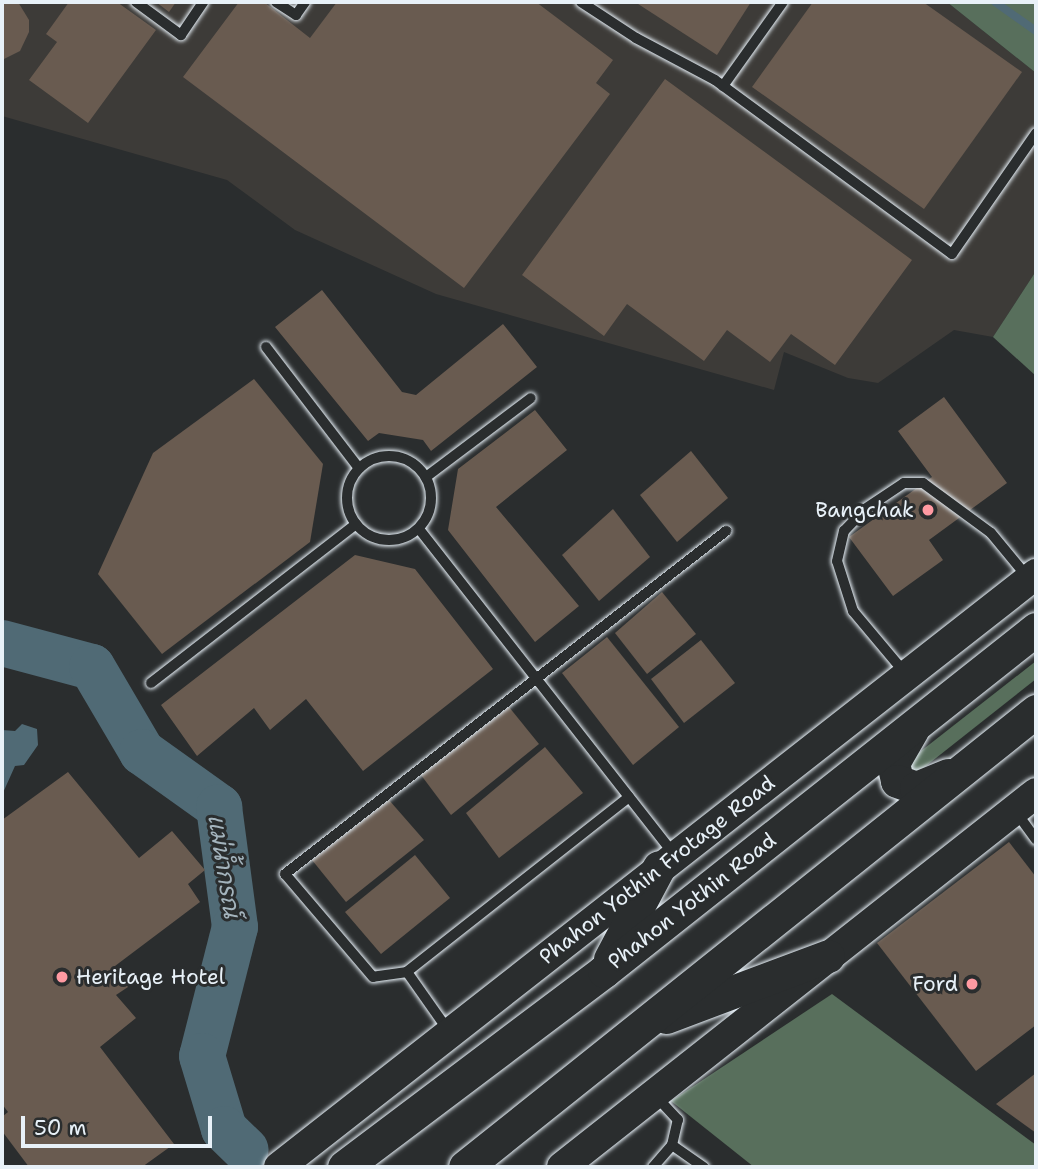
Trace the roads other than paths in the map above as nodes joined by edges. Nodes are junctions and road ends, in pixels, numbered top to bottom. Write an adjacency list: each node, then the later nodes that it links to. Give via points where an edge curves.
1 (135, 2): 2 (lane, via 181,35)
2 (203, 2)
3 (276, 2): 4 (lane, via 296,15)
4 (305, 2)
5 (581, 2): 7 (lane)
6 (783, 2): 7 (lane)
7 (723, 86): 8 (lane, via 952,254)
8 (1036, 133)
9 (266, 347): 11 (lane)
10 (531, 398): 12 (lane)
11 (359, 468): 12 (lane, via 384,455 399,456); 13 (lane, via 347,491 347,505)
12 (426, 477): 14 (lane, via 431,506)
13 (356, 524): 14 (lane, via 374,538 389,540); 20 (lane)
14 (418, 529): 19 (lane)
15 (726, 531): 19 (lane)
16 (1033, 577): 18 (main road, Phahon Yothin Frotage Road); 18 (lane, via 991,533 923,483 904,483 865,509 844,531 837,561 853,611)
17 (1036, 629): 22 (main road, Phahon Yothin Road)
18 (907, 675): 27 (main road, Phahon Yothin Frotage Road)
19 (537, 679): 24 (lane); 30 (lane, via 285,874 373,977)
20 (151, 683)
21 (1036, 711): 23 (main road)
22 (916, 723): 23 (main road, via 893,762 897,781 916,788); 29 (main road, Phahon Yothin Road)
23 (957, 772): 31 (main road)
24 (629, 797): 27 (lane); 30 (lane)
25 (1025, 801): 26 (lane); 28 (main road)
26 (1036, 840)
27 (667, 861): 29 (main road); 32 (main road, Phahon Yothin Frotage Road)
28 (828, 956): 31 (main road); 33 (main road)
29 (604, 971): 36 (main road, Phahon Yothin Road)
30 (407, 972): 32 (lane)
31 (640, 1027): 37 (main road)
32 (452, 1035): 35 (main road, Phahon Yothin Frotage Road)
33 (655, 1095): 34 (lane, via 678,1120); 38 (main road)
34 (672, 1144): 39 (lane); 40 (lane)
35 (279, 1167)
36 (344, 1167)
37 (465, 1167)
38 (562, 1167)
39 (653, 1167)
40 (704, 1167)

